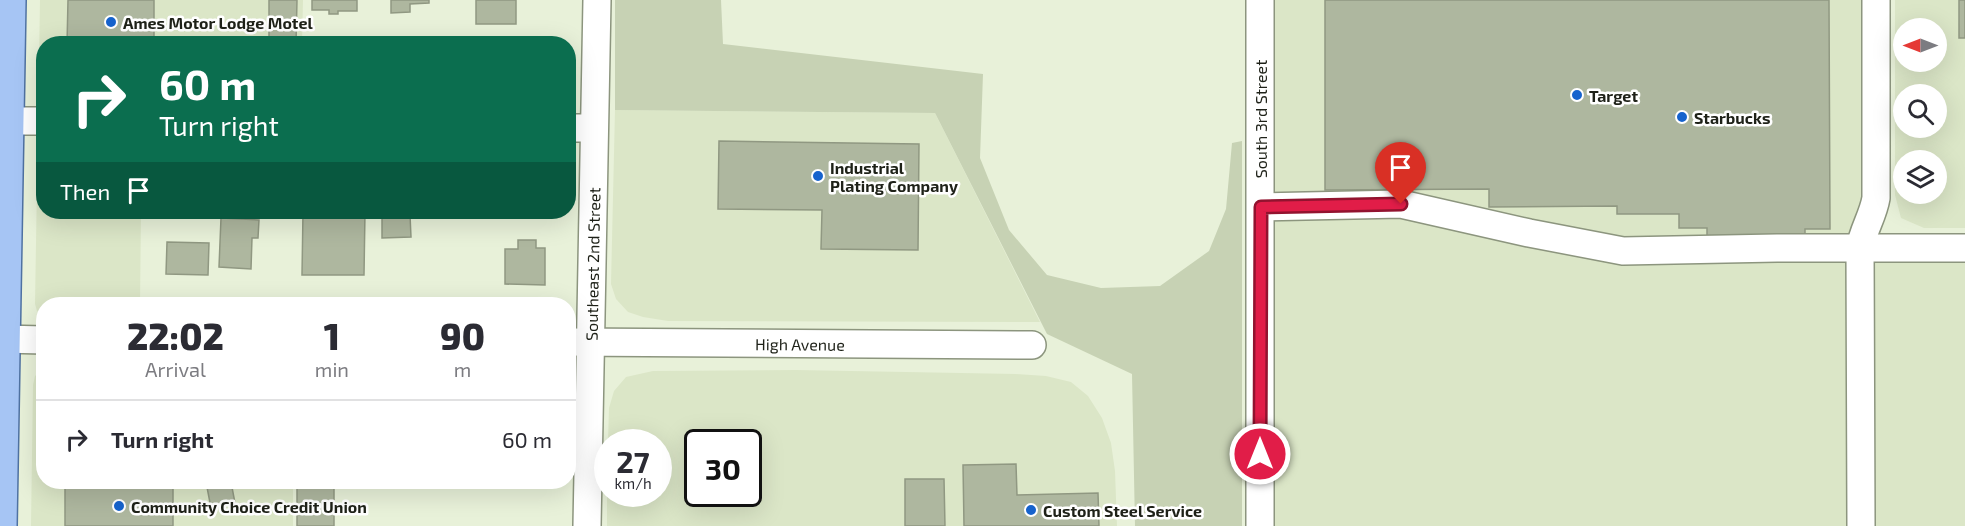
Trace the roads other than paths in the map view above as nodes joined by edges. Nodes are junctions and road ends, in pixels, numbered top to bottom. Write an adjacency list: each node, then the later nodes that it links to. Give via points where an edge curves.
1 (9, 0): 5 (main road)
2 (597, 0): 7 (street, Southeast 2nd Street)
3 (1260, 0): 8 (street, South 3rd Street)
4 (1876, 0): 10 (street, via 1876,198)
5 (7, 121): 6 (street); 9 (main road)
6 (36, 122)
7 (581, 128): 14 (street, Southeast 2nd Street)
8 (1261, 207): 10 (street, via 1401,204 1623,251); 19 (street, South 3rd Street)
9 (2, 220): 12 (main road)
10 (1860, 248): 11 (street); 20 (street)
11 (1965, 248)
12 (2, 339): 13 (street); 16 (main road)
13 (36, 340)
14 (580, 342): 15 (street, High Avenue); 18 (street, Southeast 2nd Street)
15 (1032, 345)
16 (1, 448): 17 (main road)
17 (0, 526)
18 (587, 526)
19 (1260, 526)
20 (1861, 526)

